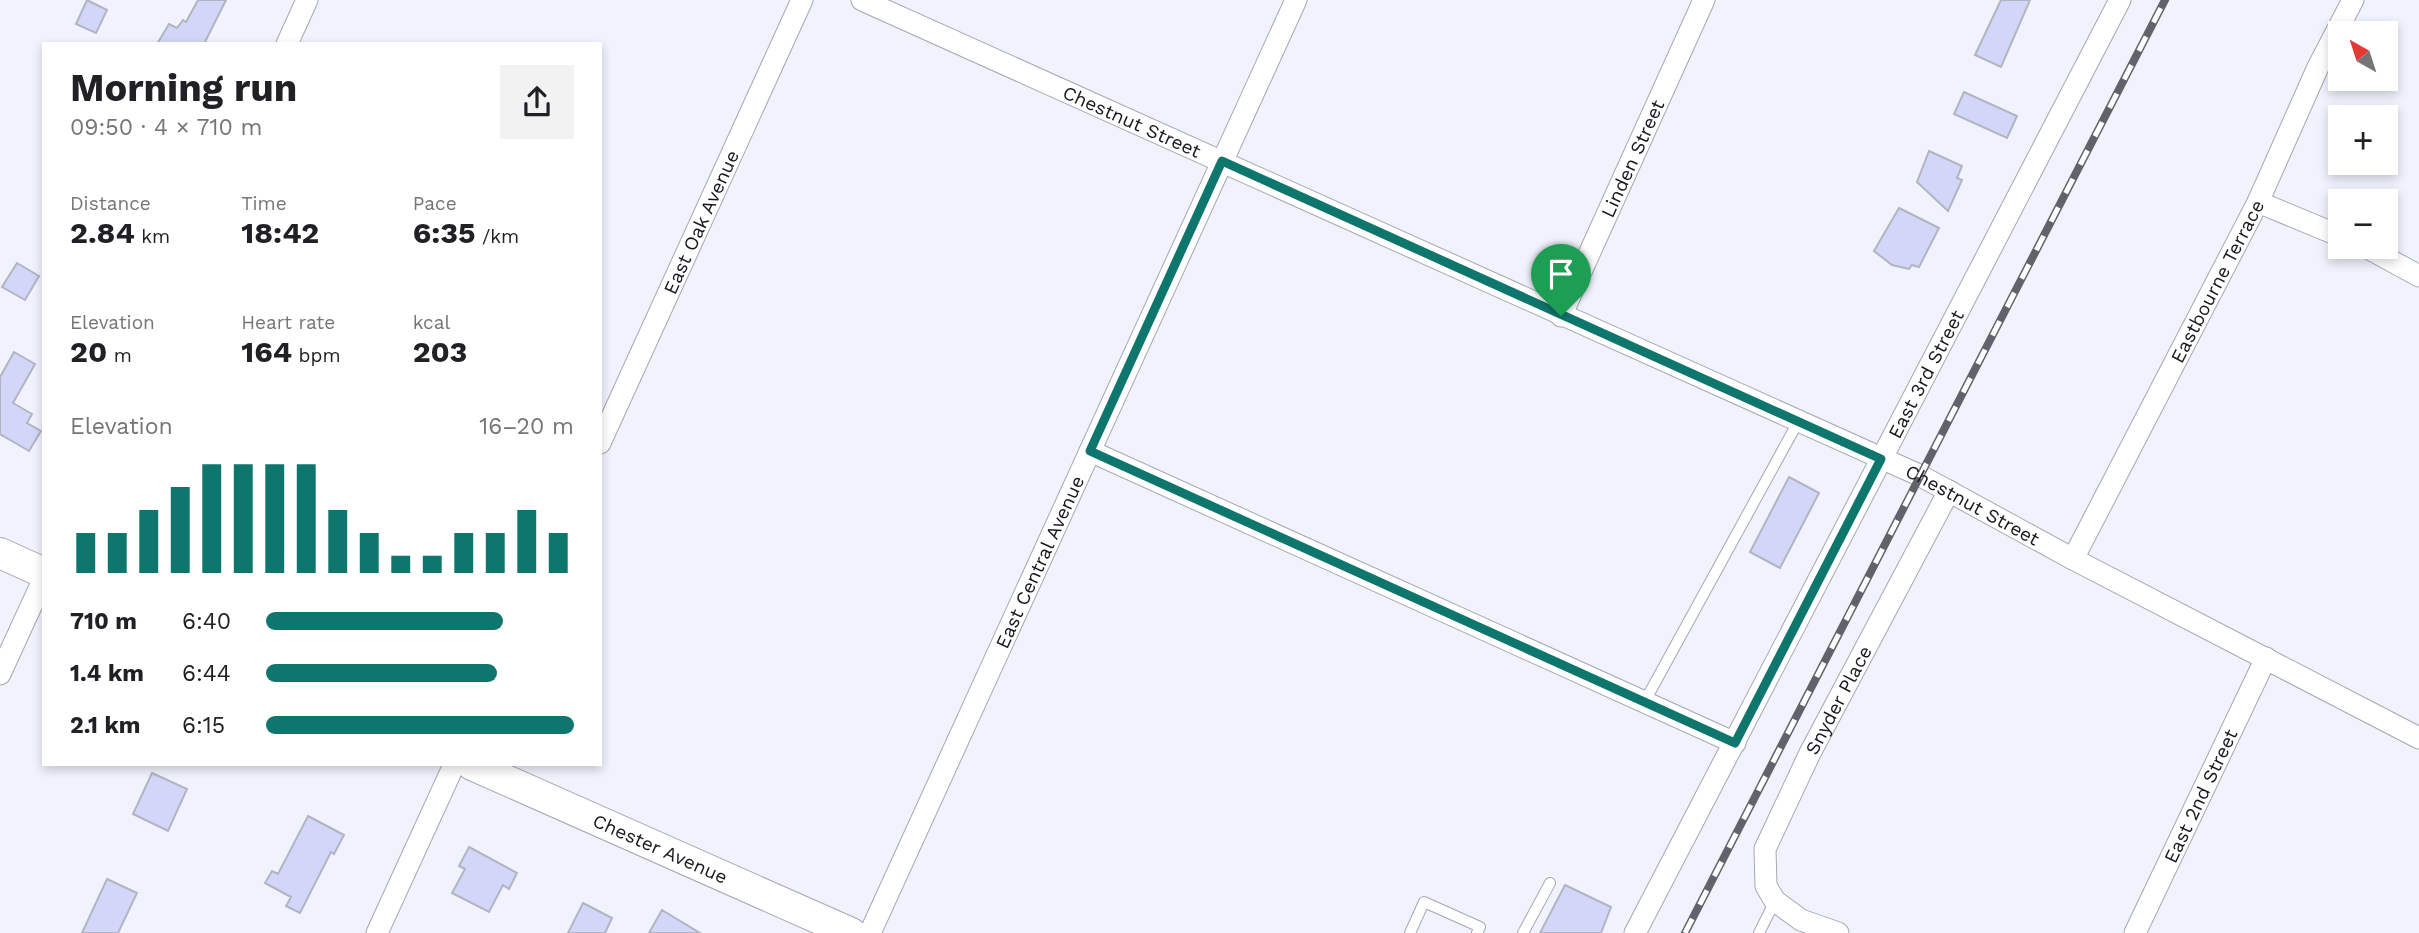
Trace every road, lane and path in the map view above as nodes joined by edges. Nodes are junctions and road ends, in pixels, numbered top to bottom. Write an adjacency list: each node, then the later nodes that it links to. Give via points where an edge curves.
1 (307, 0): 8 (street)
2 (802, 0): 16 (street, East Oak Avenue)
3 (862, 0): 9 (street, Chestnut Street)
4 (1296, 0): 9 (street, East Central Avenue)
5 (1704, 0): 14 (street, Linden Street)
6 (2120, 0): 18 (street, East 3rd Street)
7 (2353, 0): 10 (street, Eastbourne Terrace)
8 (288, 42)
9 (1222, 161): 14 (street, Chestnut Street); 17 (street, East Central Avenue)
10 (2258, 202): 11 (street); 21 (street, Eastbourne Terrace)
11 (2328, 231)
12 (2388, 259): 13 (street)
13 (2419, 276)
14 (1561, 316): 15 (street, Chestnut Street)
15 (1798, 422): 18 (street, Chestnut Street); 26 (lane)
16 (602, 439)
17 (1090, 451): 26 (street); 35 (street, East Central Avenue)
18 (1881, 459): 19 (street, Chestnut Street); 28 (street, East 3rd Street)
19 (1949, 491): 21 (street, Chestnut Street); 32 (street, Snyder Place, via 1775,824 1763,867 1766,886)
20 (0, 553): 22 (main road)
21 (2073, 559): 24 (street, Chestnut Street)
22 (42, 572)
23 (42, 583): 25 (street)
24 (2266, 658): 27 (street, Chestnut Street); 42 (street, East 2nd Street)
25 (0, 674)
26 (1645, 701): 28 (street)
27 (2419, 738)
28 (1735, 743): 39 (street, East 3rd Street)
29 (453, 766): 33 (street)
30 (474, 766): 34 (main road, Chester Avenue)
31 (1550, 883): 38 (lane)
32 (1781, 907): 40 (lane); 41 (street)
33 (377, 933)
34 (851, 933)
35 (870, 933)
36 (1410, 933): 37 (lane, via 1424,902 1479,928)
37 (1477, 933)
38 (1523, 933)
39 (1634, 933)
40 (1759, 933)
41 (1838, 933)
42 (2135, 933)

